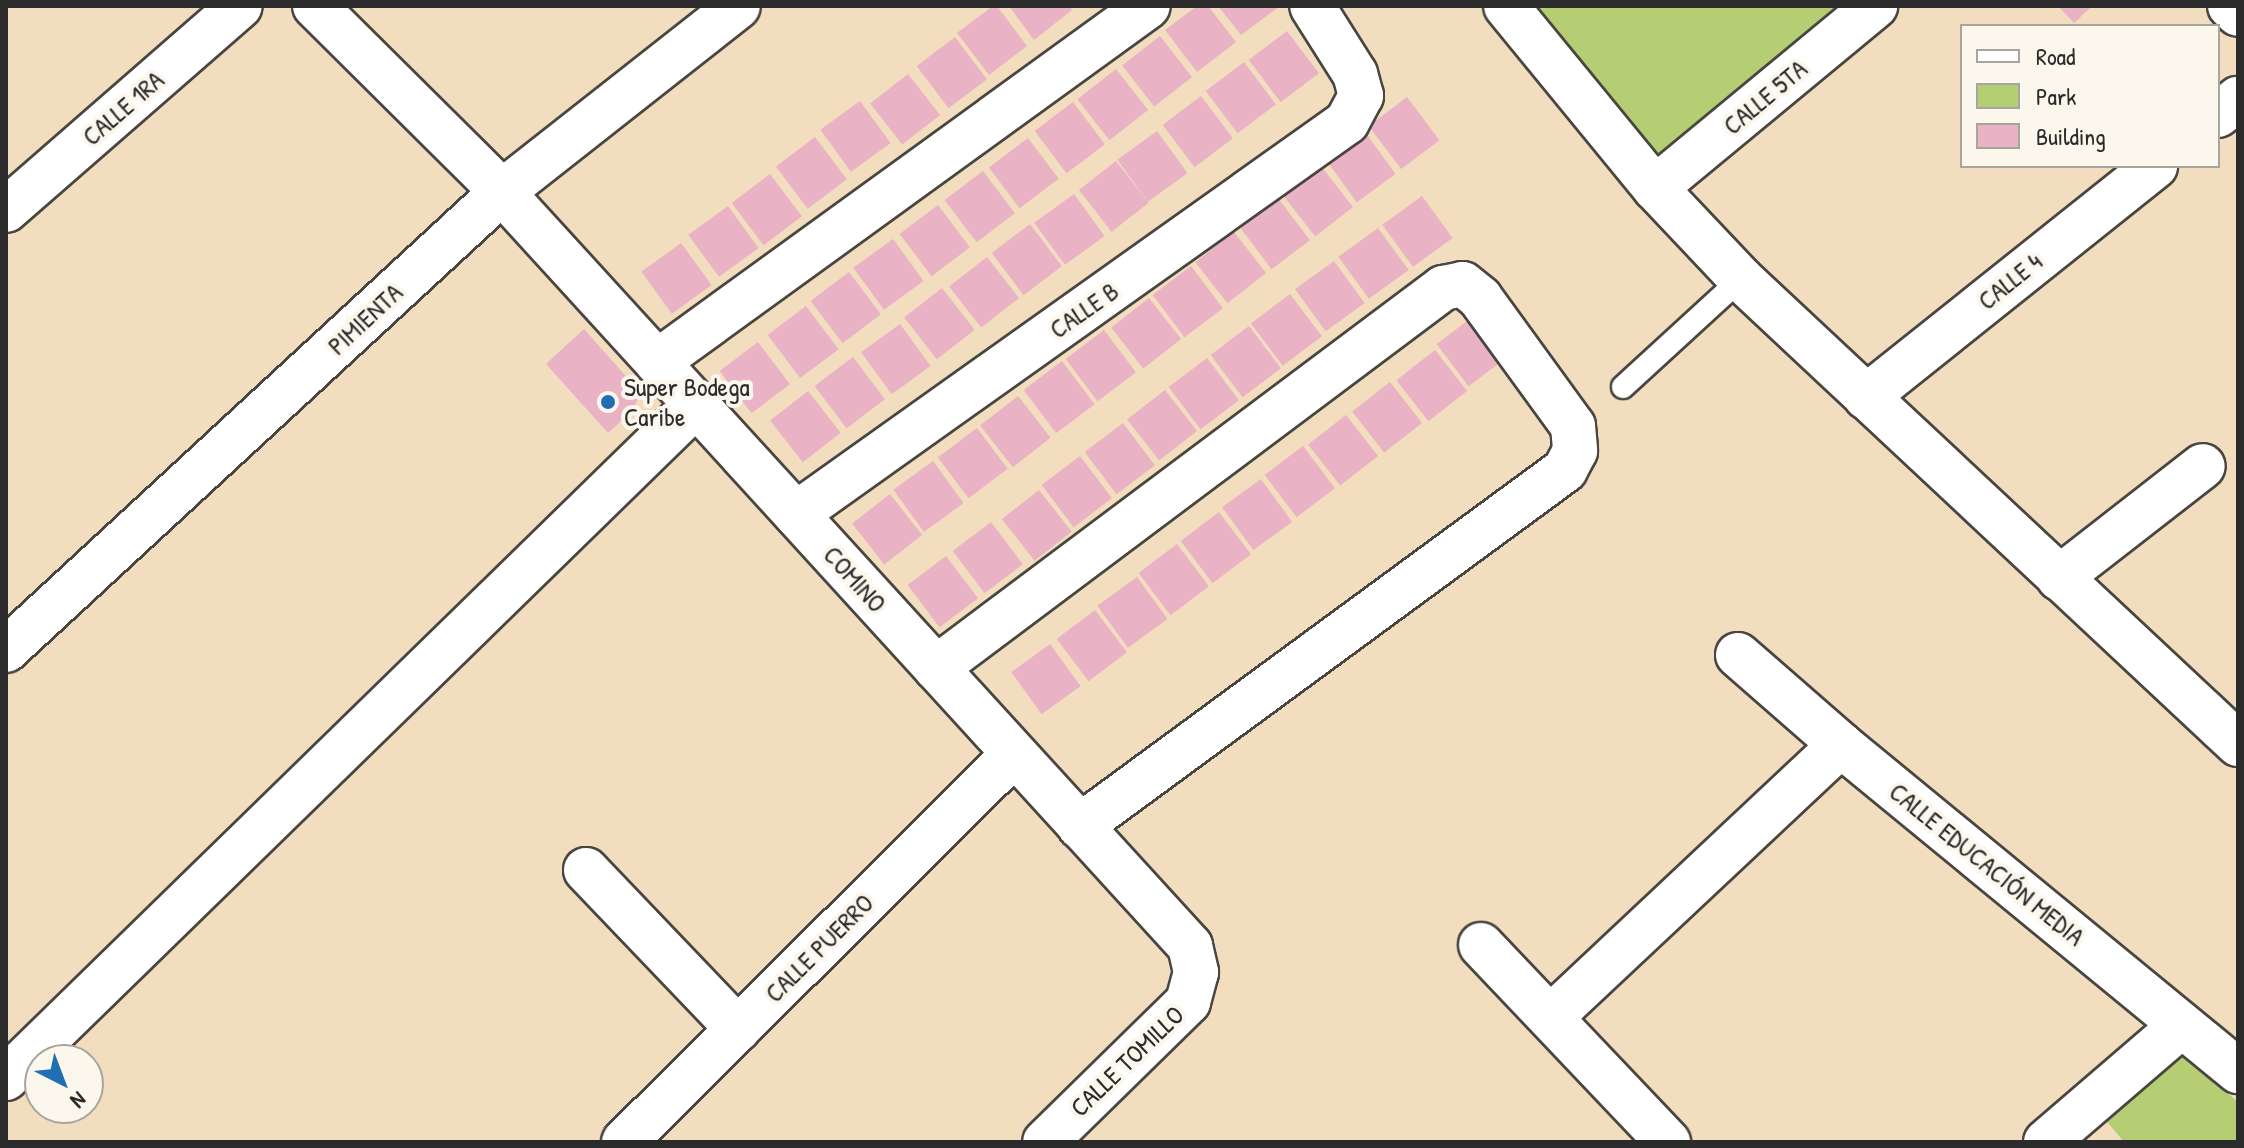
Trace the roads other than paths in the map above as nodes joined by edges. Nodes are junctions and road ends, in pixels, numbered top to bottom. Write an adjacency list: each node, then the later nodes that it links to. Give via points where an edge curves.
1 (240, 6): 15 (street, CALLE 1RA)
2 (315, 6): 14 (street, COMINO)
3 (1148, 6): 17 (street)
4 (1312, 6): 22 (street, CALLE B, via 1355,74 1361,96 1347,122)
5 (1506, 6): 13 (street)
6 (1875, 6): 13 (street, CALLE 5TA)
7 (2230, 6): 9 (street)
8 (732, 8): 14 (street, PIMIENTA)
9 (2238, 14)
10 (2238, 99): 11 (street)
11 (2220, 113)
12 (2152, 168): 19 (street, CALLE 4)
13 (1655, 188): 16 (street)
14 (502, 192): 17 (street, COMINO); 24 (street, PIMIENTA)
15 (6, 210)
16 (1741, 279): 18 (lane); 19 (street)
17 (657, 362): 20 (street, COMINO)
18 (1623, 387)
19 (1866, 397): 23 (street)
20 (696, 405): 22 (street, COMINO); 38 (street)
21 (2203, 466): 23 (street)
22 (796, 514): 26 (street, COMINO)
23 (2059, 578): 27 (street)
24 (6, 650)
25 (1738, 655): 28 (street, CALLE EDUCACIÓN MEDIA)
26 (936, 668): 29 (street, COMINO); 30 (street, via 1443,288 1463,284 1480,298 1573,426 1575,451 1565,470)
27 (2237, 742)
28 (1841, 745): 34 (street); 35 (street, CALLE EDUCACIÓN MEDIA)
29 (1014, 754): 30 (street, COMINO); 36 (street, CALLE PUERRO)
30 (1080, 826): 33 (street, COMINO, via 1190,946)
31 (586, 870): 36 (street)
32 (1481, 945): 34 (street)
33 (1196, 972): 40 (street, CALLE TOMILLO, via 1188,1002)
34 (1552, 1016): 41 (street)
35 (2182, 1025): 37 (street, CALLE EDUCACIÓN MEDIA); 42 (street)
36 (738, 1029): 39 (street, CALLE PUERRO)
37 (2238, 1071)
38 (6, 1078)
39 (624, 1142)
40 (1045, 1142)
41 (1668, 1142)
42 (2046, 1142)

